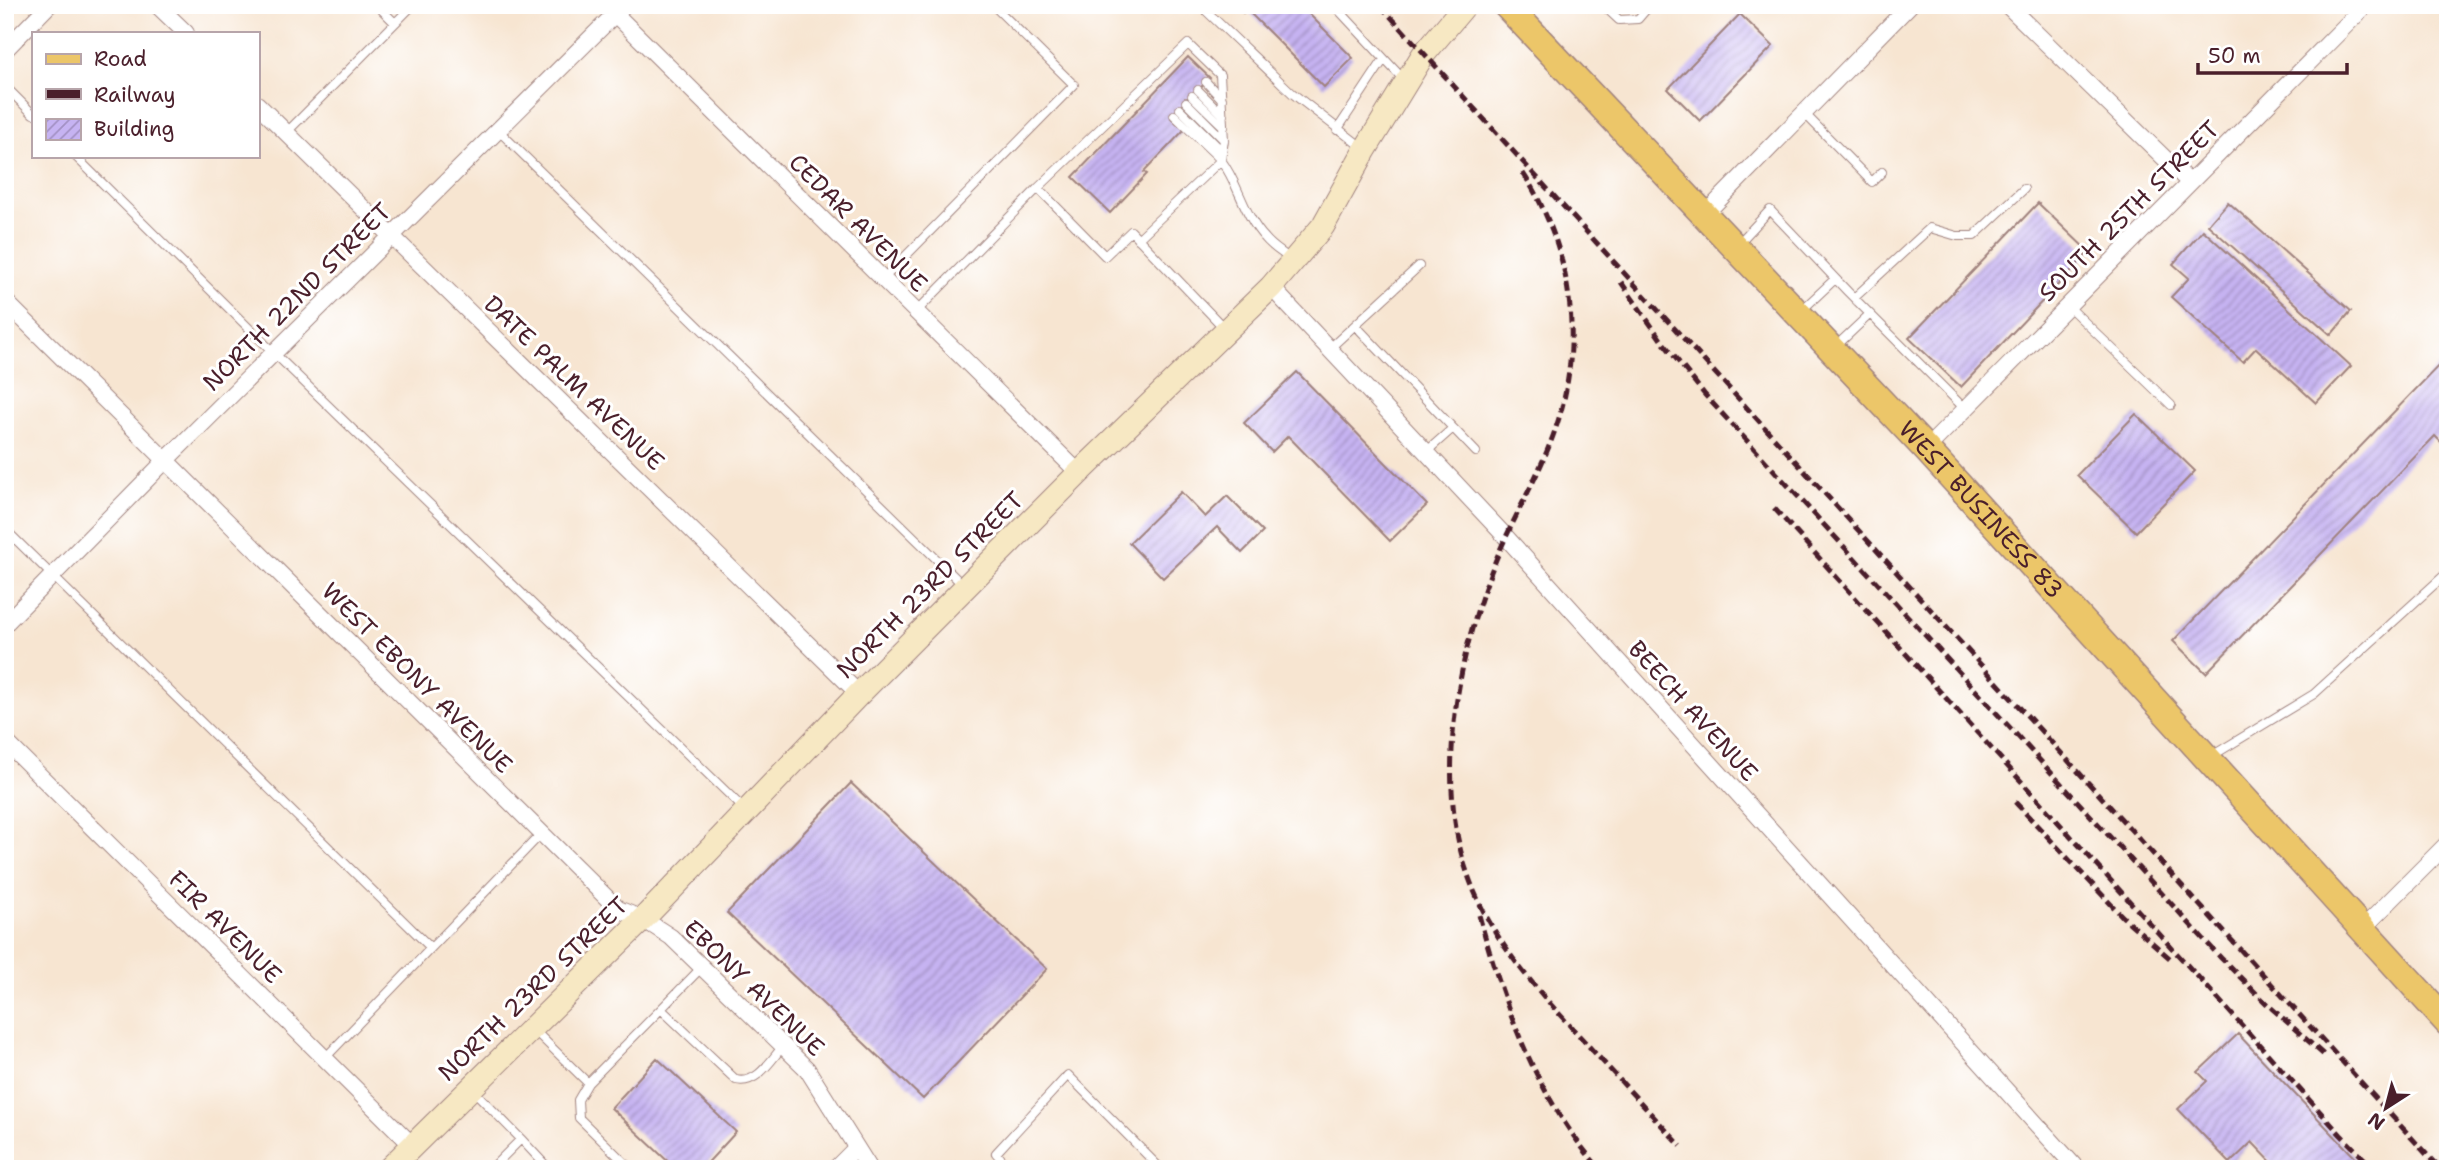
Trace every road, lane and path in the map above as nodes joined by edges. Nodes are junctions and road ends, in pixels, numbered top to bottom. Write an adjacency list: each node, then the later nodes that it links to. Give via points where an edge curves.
1 (49, 5): 18 (street)
2 (157, 5): 17 (street)
3 (377, 5): 16 (lane)
4 (413, 5): 16 (lane)
5 (993, 5): 50 (lane, via 1074,85)
6 (1200, 5): 34 (lane)
7 (1334, 5): 19 (lane)
8 (1465, 5): 24 (main road, NORTH 23RD STREET)
9 (1506, 5): 44 (main road, WEST BUSINESS 83)
10 (1603, 5): 11 (lane, via 1619,20 1637,19)
11 (1650, 5)
12 (1910, 5): 30 (street)
13 (2007, 5): 41 (street)
14 (2366, 5): 41 (street, SOUTH 25TH STREET)
15 (615, 8): 33 (street, NORTH 22ND STREET); 50 (street, CEDAR AVENUE)
16 (395, 23): 35 (lane)
17 (185, 32)
18 (5, 50)
19 (1384, 59): 24 (lane); 34 (lane)
20 (1184, 61): 21 (lane)
21 (1160, 70): 22 (lane); 22 (lane); 22 (lane); 26 (lane, via 1188,44 1220,75); 42 (lane)
22 (1165, 81)
23 (1206, 82): 26 (lane)
24 (1406, 83): 37 (main road, NORTH 23RD STREET)
25 (5, 86): 29 (lane)
26 (1222, 99): 31 (lane)
27 (1186, 102): 31 (lane); 32 (lane); 36 (lane); 38 (lane)
28 (259, 106): 35 (street, DATE PALM AVENUE)
29 (32, 113)
30 (1804, 113): 40 (lane, via 1872,182); 44 (street)
31 (1223, 115): 32 (lane)
32 (1224, 127): 36 (lane)
33 (498, 130): 45 (street, NORTH 22ND STREET); 75 (lane)
34 (1337, 130): 37 (lane)
35 (286, 133): 45 (street, DATE PALM AVENUE)
36 (1224, 140): 38 (lane)
37 (1365, 150): 48 (main road, NORTH 23RD STREET, via 1324,226)
38 (1222, 155): 46 (lane); 48 (lane, via 1264,238)
39 (77, 158): 63 (lane)
40 (1882, 172)
41 (2189, 181): 55 (street, SOUTH 25TH STREET)
42 (1038, 188): 46 (lane, via 1105,256 1131,232); 56 (lane)
43 (2024, 189): 53 (lane, via 1974,236 1930,228)
44 (1705, 214): 47 (main road, WEST BUSINESS 83)
45 (391, 236): 63 (street, NORTH 22ND STREET); 77 (street, DATE PALM AVENUE)
46 (1138, 239): 60 (lane)
47 (1736, 247): 51 (lane, via 1770,210); 57 (main road, WEST BUSINESS 83)
48 (1293, 262): 52 (main road, NORTH 23RD STREET)
49 (1419, 265): 59 (lane)
50 (882, 279): 56 (street, CEDAR AVENUE)
51 (1835, 279): 53 (lane); 57 (lane)
52 (1271, 287): 60 (main road, NORTH 23RD STREET); 61 (street, BEECH AVENUE)
53 (1854, 298): 58 (lane)
54 (5, 300): 70 (street)
55 (2067, 306): 64 (lane); 65 (street, SOUTH 25TH STREET)
56 (916, 312): 71 (street, CEDAR AVENUE)
57 (1799, 313): 62 (main road, WEST BUSINESS 83)
58 (1870, 314): 62 (lane); 65 (lane)
59 (1355, 325): 61 (lane); 66 (lane)
60 (1227, 330): 71 (main road, NORTH 23RD STREET)
61 (1329, 349): 68 (street, BEECH AVENUE)
62 (1832, 350): 67 (main road, WEST BUSINESS 83)
63 (274, 353): 70 (street, NORTH 22ND STREET); 80 (lane)
64 (2171, 405)
65 (1965, 409): 67 (street, SOUTH 25TH STREET)
66 (1453, 428): 68 (lane); 69 (lane)
67 (1926, 449): 79 (main road, WEST BUSINESS 83)
68 (1426, 452): 105 (street, BEECH AVENUE)
69 (1476, 452)
70 (166, 460): 74 (street, NORTH 22ND STREET); 81 (street, WEST EBONY AVENUE)
71 (1079, 473): 75 (main road, NORTH 23RD STREET)
72 (5, 529): 74 (lane)
73 (2448, 572): 79 (lane, via 2314,694)
74 (52, 576): 76 (street, NORTH 22ND STREET); 85 (lane)
75 (966, 587): 77 (main road, NORTH 23RD STREET)
76 (5, 624)
77 (859, 694): 80 (main road, NORTH 23RD STREET)
78 (5, 741): 91 (street, FIR AVENUE)
79 (2208, 759): 84 (main road, WEST BUSINESS 83)
80 (747, 811): 83 (main road, NORTH 23RD STREET)
81 (540, 835): 83 (street, WEST EBONY AVENUE, via 618,909); 85 (lane)
82 (2448, 843): 84 (street)
83 (643, 919): 86 (street, EBONY AVENUE, via 671,937); 89 (main road, NORTH 23RD STREET)
84 (2362, 929): 88 (main road, WEST BUSINESS 83)
85 (430, 947): 91 (lane)
86 (702, 967): 87 (lane); 90 (street, EBONY AVENUE)
87 (661, 1009): 90 (lane, via 736,1080 754,1078); 92 (lane)
88 (2448, 1023)
89 (531, 1028): 92 (lane); 93 (main road, NORTH 23RD STREET)
90 (783, 1046): 96 (street, EBONY AVENUE, via 807,1069)
91 (325, 1058): 95 (street, FIR AVENUE)
92 (588, 1083): 100 (lane, via 578,1100 579,1118)
93 (471, 1087): 94 (lane); 95 (main road, NORTH 23RD STREET)
94 (521, 1139): 98 (lane); 99 (lane)
95 (412, 1144): 97 (main road, NORTH 23RD STREET)
96 (856, 1148): 101 (street); 102 (street, EBONY AVENUE)
97 (394, 1167)
98 (491, 1169)
99 (550, 1169)
100 (631, 1169)
101 (835, 1169)
102 (870, 1169)
103 (1010, 1169): 104 (lane, via 996,1153 1068,1074)
104 (1161, 1169)
105 (2077, 1169)

